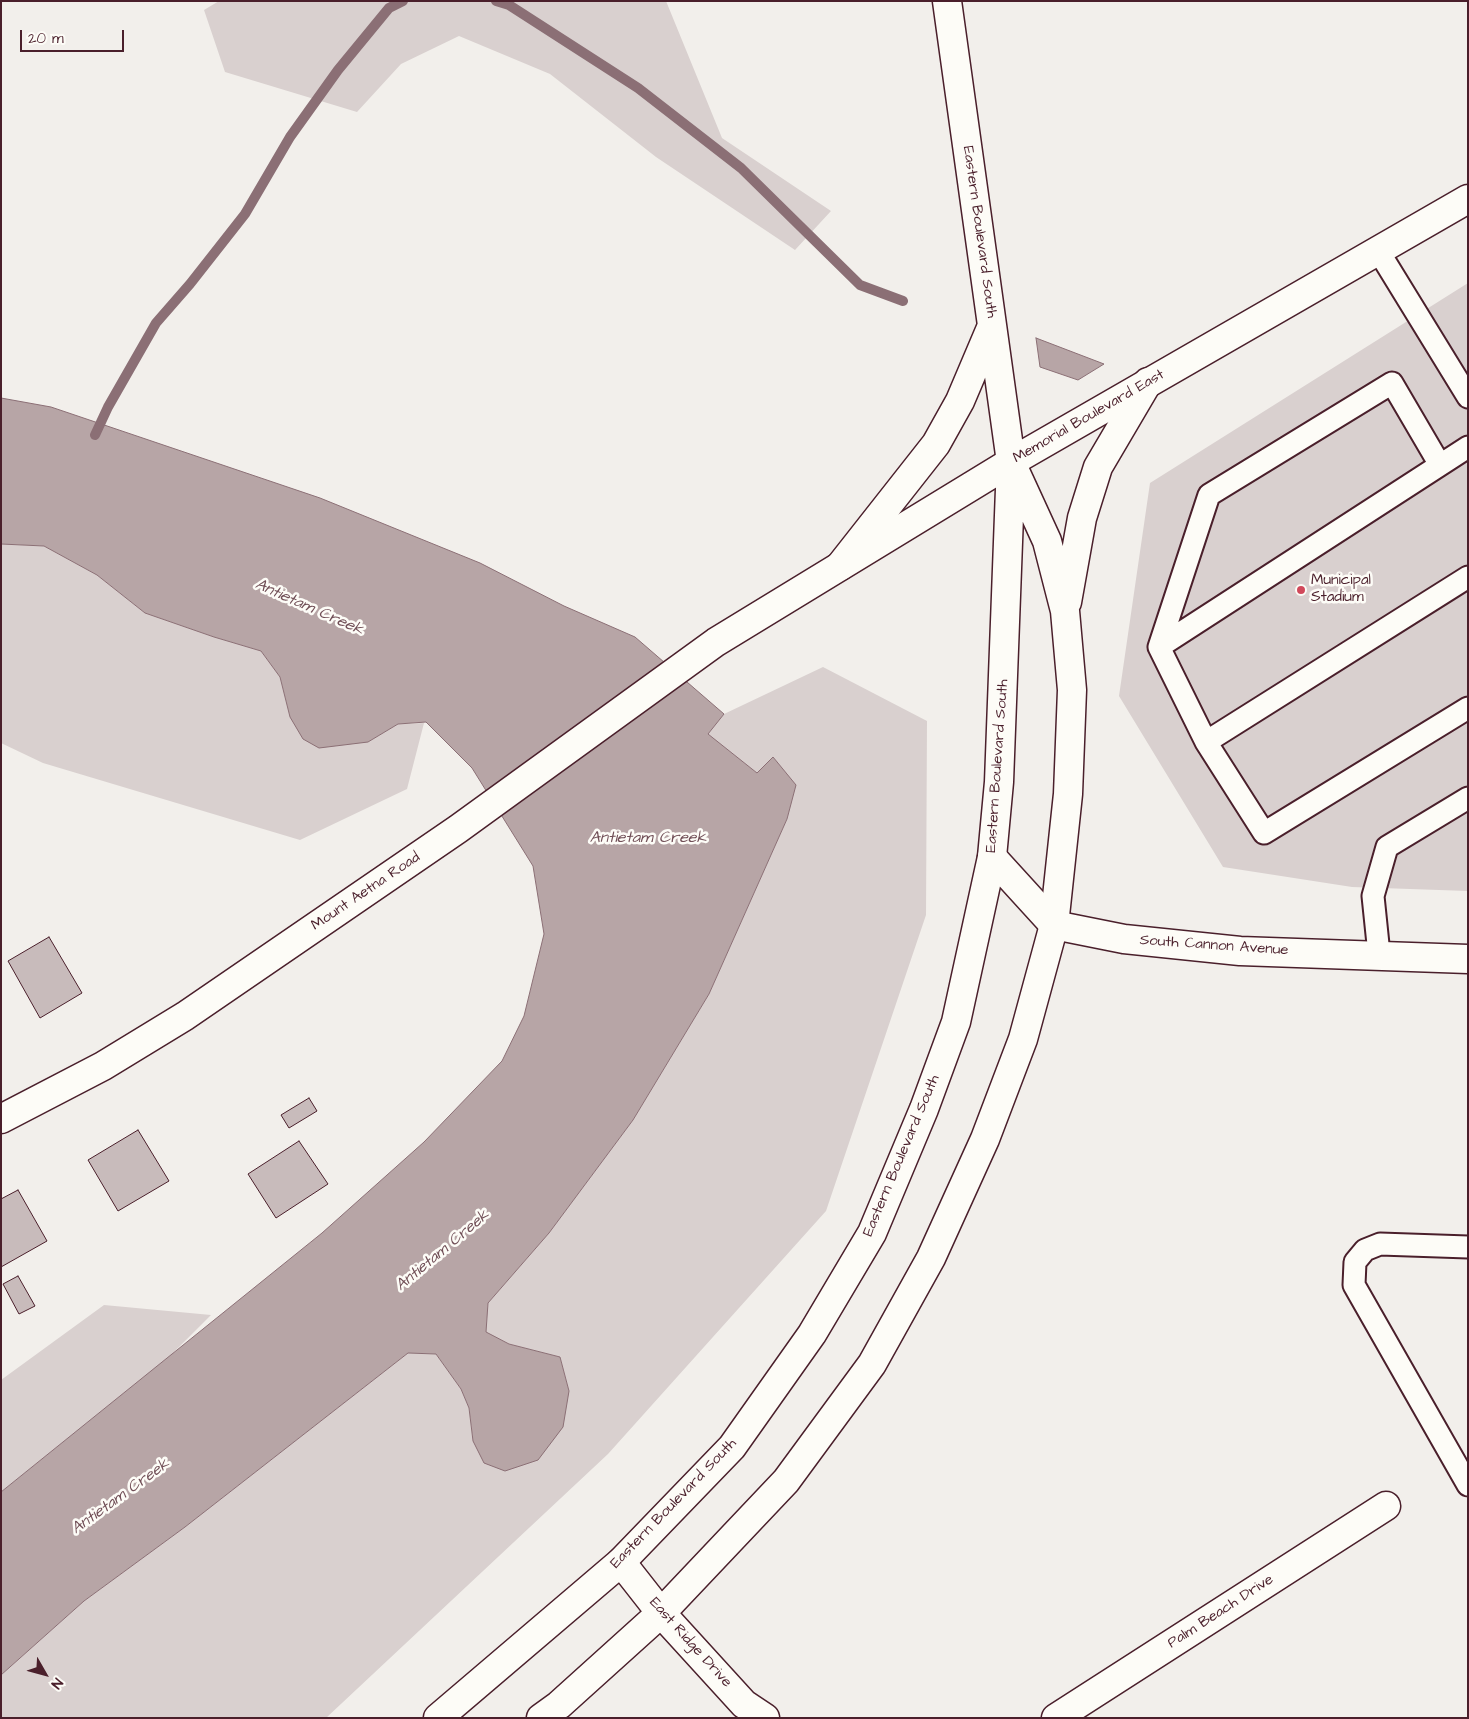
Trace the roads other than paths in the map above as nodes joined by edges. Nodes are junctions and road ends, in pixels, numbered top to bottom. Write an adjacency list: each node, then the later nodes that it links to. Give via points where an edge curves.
1 (947, 1): 4 (main road, Eastern Boulevard South)
2 (1468, 199): 3 (main road, Memorial Boulevard East)
3 (1379, 252): 5 (main road, Memorial Boulevard East); 6 (lane)
4 (992, 326): 8 (main road, Eastern Boulevard South); 10 (main road, via 960,401 936,444)
5 (1148, 382): 8 (main road, Memorial Boulevard East); 12 (main road, via 1098,467 1082,518)
6 (1468, 397)
7 (1468, 447): 9 (lane)
8 (1010, 462): 10 (main road, Memorial Boulevard East); 12 (main road, Eastern Boulevard South, via 1047,541); 18 (main road, Eastern Boulevard South, via 1004,685)
9 (1440, 465): 14 (lane); 14 (lane, via 1392,383 1209,495)
10 (840, 566): 13 (main road, Memorial Boulevard East)
11 (1468, 577): 16 (lane)
12 (1065, 611): 19 (main road, Eastern Boulevard South, via 1072,690 1068,794)
13 (716, 642): 22 (main road, Mount Aetna Road, via 458,829 185,1016 103,1066)
14 (1159, 647): 16 (lane)
15 (1468, 708): 16 (lane, via 1264,833)
16 (1206, 742)
17 (1468, 798): 20 (lane, via 1387,847 1373,896)
18 (992, 857): 19 (main road); 26 (main road, Eastern Boulevard South, via 956,1022 872,1233 812,1334 732,1447)
19 (1054, 925): 20 (main road, South Cannon Avenue, via 1124,939 1240,951); 27 (main road, Eastern Boulevard South, via 1023,1040 985,1139 931,1258 872,1364 786,1481)
20 (1379, 954): 21 (main road, South Cannon Avenue)
21 (1468, 959)
22 (1, 1119)
23 (1468, 1248): 24 (lane, via 1380,1244 1365,1250 1355,1262 1354,1285)
24 (1468, 1485)
25 (1386, 1506): 31 (main road, Palm Beach Drive)
26 (621, 1562): 27 (main road, East Ridge Drive); 28 (main road, Eastern Boulevard South)
27 (661, 1613): 29 (main road, Eastern Boulevard South); 30 (main road, East Ridge Drive, via 744,1704)
28 (438, 1718)
29 (541, 1718)
30 (765, 1718)
31 (1056, 1718)

